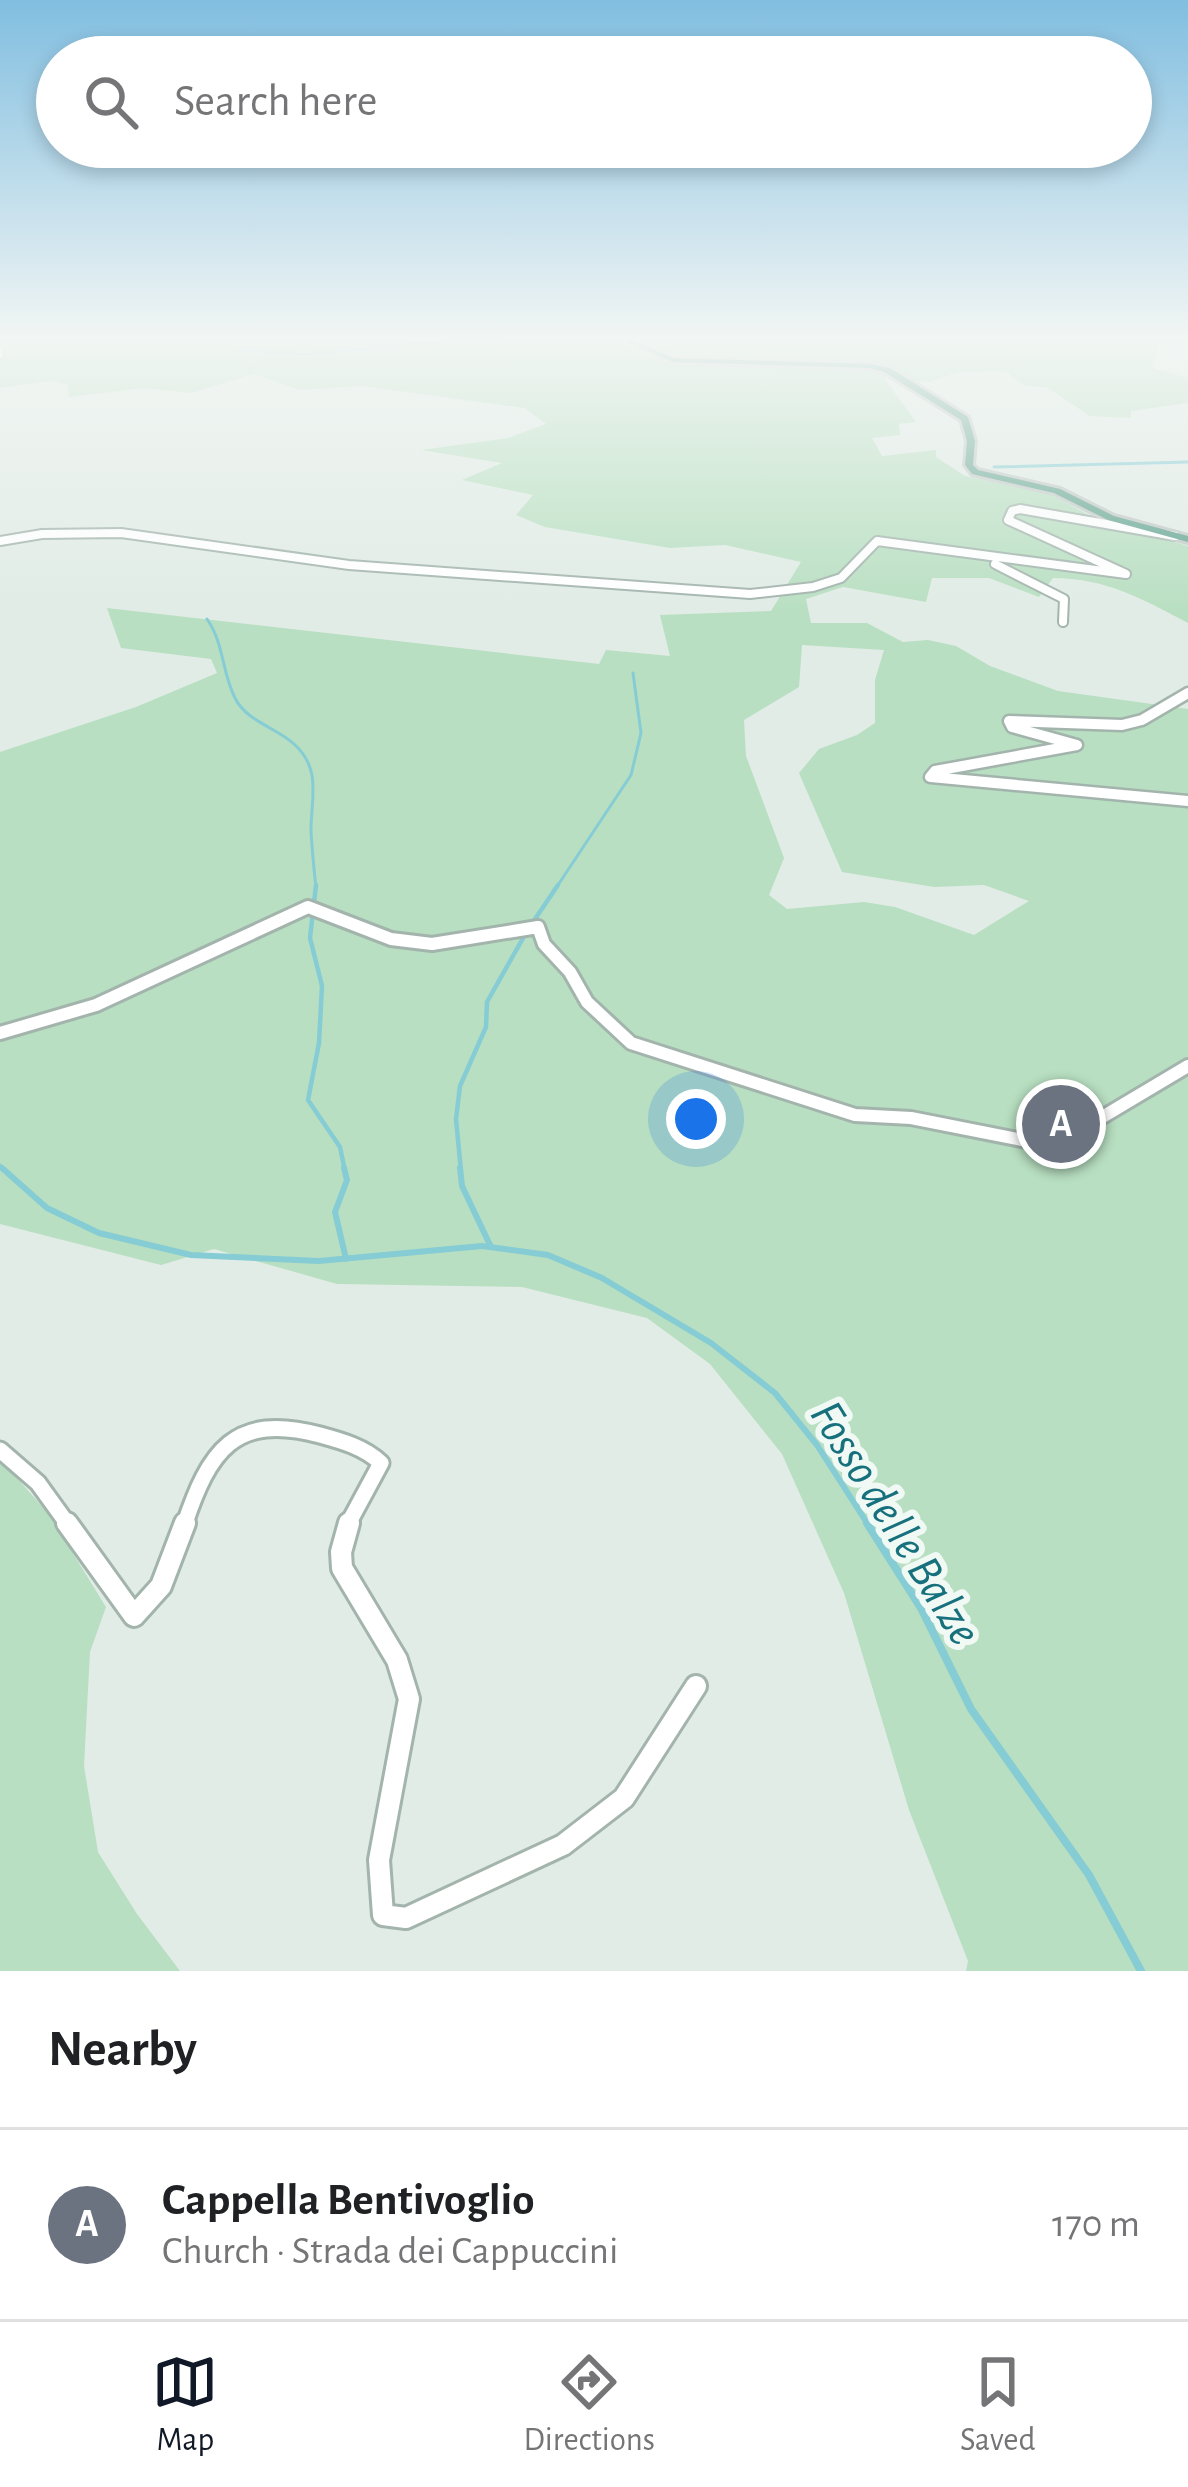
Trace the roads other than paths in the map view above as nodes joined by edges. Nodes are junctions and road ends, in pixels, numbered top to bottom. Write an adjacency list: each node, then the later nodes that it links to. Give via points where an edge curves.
1 (968, 431): 2 (main road, via 975,472 1057,491)
2 (1175, 536): 3 (main road); 5 (street, via 1021,509 1008,520 1126,574)
3 (1188, 539)
4 (0, 541): 5 (street, via 148,532 311,561 716,592 836,580 861,564 872,542)
5 (990, 559): 6 (street, via 1064,599)
6 (1063, 622)
7 (1188, 689): 8 (street, via 1122,725 1009,721 1077,745 930,777)
8 (1188, 801)
9 (0, 1033): 10 (street, via 96,1005 308,907 391,939 432,944 538,927 587,1003 631,1043 855,1115 1032,1142 1099,1119)
10 (1188, 1066)
11 (0, 1450): 12 (street, via 38,1483 134,1616 163,1586 213,1455 242,1431 291,1427 371,1452 381,1463 379,1480 346,1525 339,1558 399,1657 409,1698 375,1884 383,1915 406,1918 563,1845 624,1798)
12 (696, 1686)

